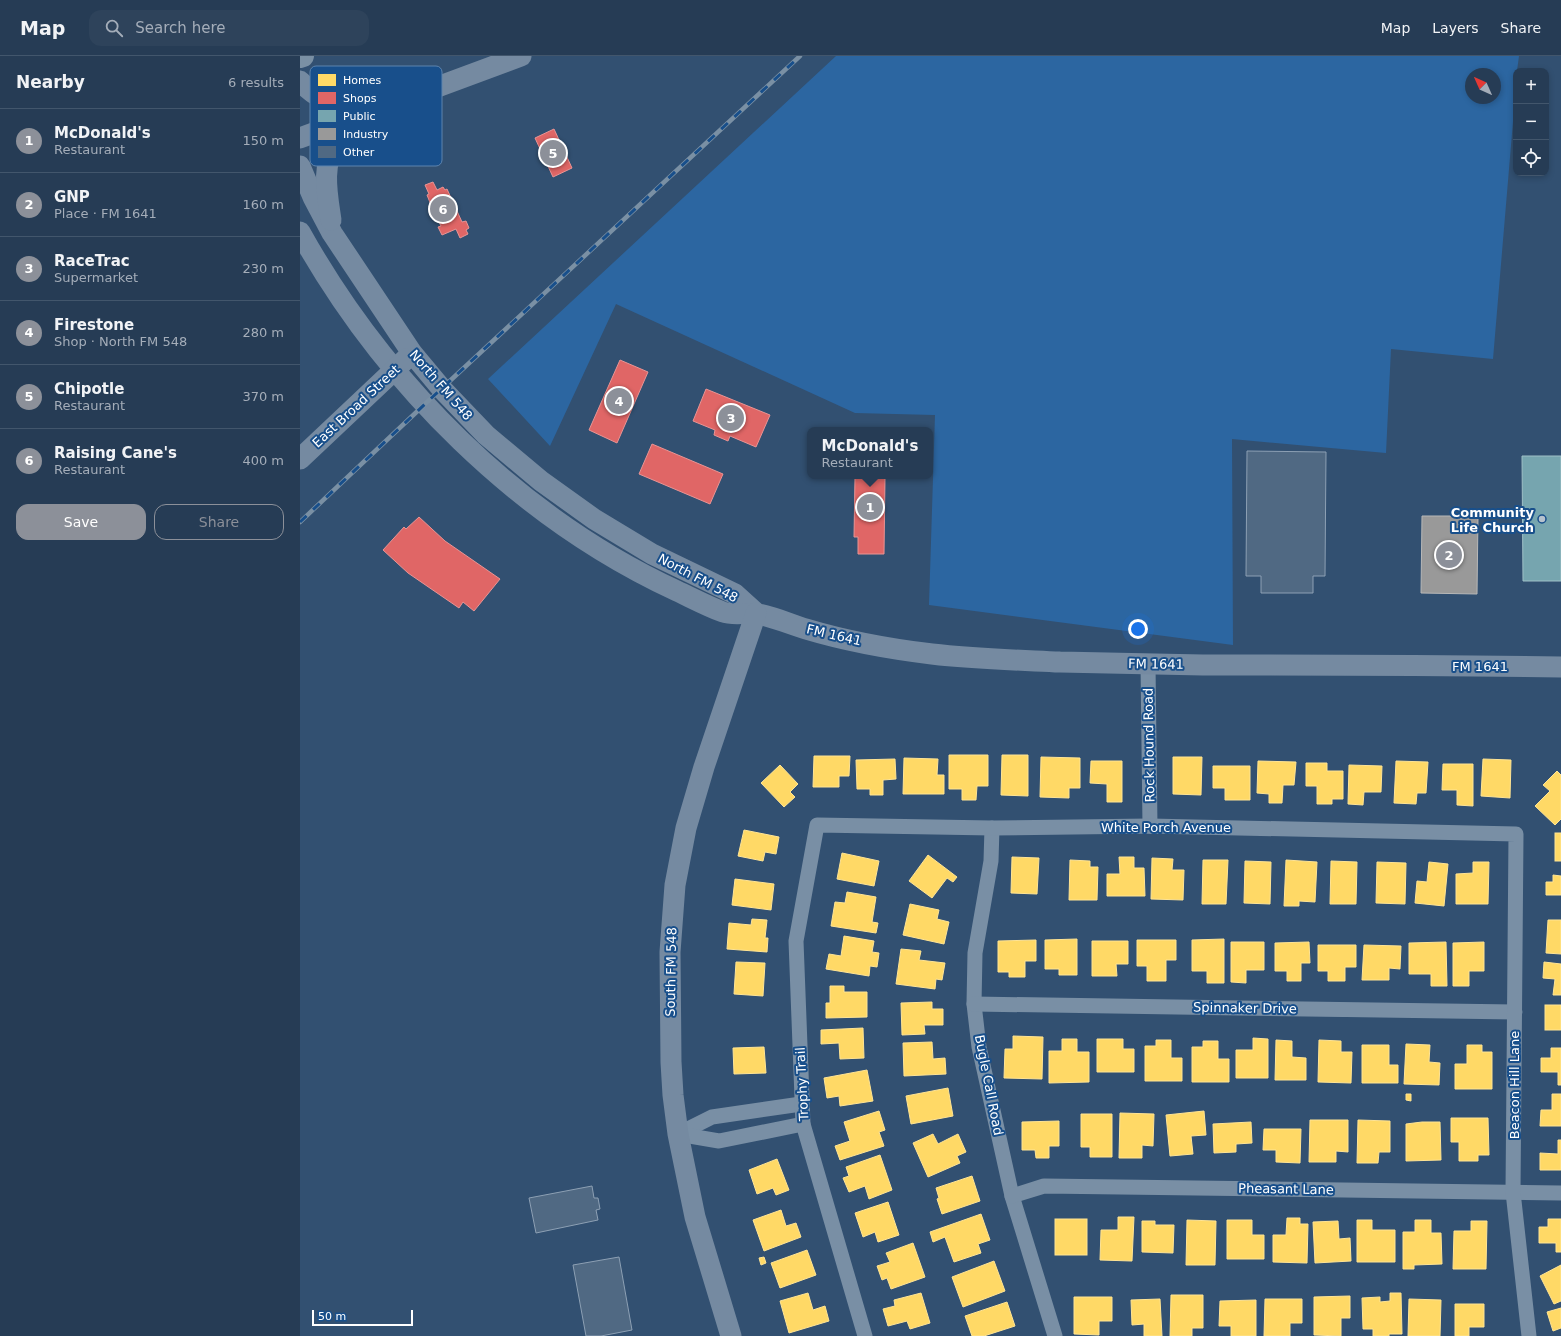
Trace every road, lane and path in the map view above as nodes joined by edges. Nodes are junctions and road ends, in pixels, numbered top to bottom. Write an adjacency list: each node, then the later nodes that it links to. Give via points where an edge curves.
1 (522, 56): 3 (main road)
2 (300, 81): 4 (main road)
3 (442, 85)
4 (310, 91)
5 (310, 134): 6 (main road)
6 (300, 138)
7 (300, 166): 10 (main road, North FM 548)
8 (327, 166): 10 (main road)
9 (300, 232): 12 (main road, North FM 548, via 343,302)
10 (332, 233): 11 (main road, North FM 548)
11 (412, 353): 12 (main road, East Broad Street); 14 (main road, North FM 548, via 470,419 541,481 626,539 735,594)
12 (395, 370): 13 (main road, East Broad Street); 14 (main road, North FM 548, via 482,462 584,540 660,583 726,613)
13 (300, 459)
14 (756, 613): 15 (main road, FM 1641 / FM 1641, via 825,634 928,654 1012,660); 25 (main road, South FM 548, via 694,799 677,877 672,914 670,976 671,1062)
15 (1148, 664): 16 (main road, FM 1641 / FM 1641); 18 (street, Rock Hound Road)
16 (1561, 667)
17 (817, 825): 19 (street, White Porch Avenue); 23 (street, Trophy Trail, via 796,941)
18 (1150, 826): 19 (street, White Porch Avenue); 20 (street, White Porch Avenue)
19 (992, 828): 21 (street, Bugle Call Road, via 991,861 975,952)
20 (1516, 834): 22 (street, Beacon Hill Lane)
21 (974, 1004): 22 (street, Spinnaker Drive); 28 (street, Bugle Call Road, via 979,1047)
22 (1515, 1012): 26 (street, Beacon Hill Lane)
23 (801, 1104): 24 (street, Trophy Trail); 25 (street, via 712,1117)
24 (803, 1124): 25 (street, via 719,1141); 30 (street, Trophy Trail)
25 (678, 1134): 29 (main road, South FM 548, via 695,1217)
26 (1513, 1192): 27 (street, Pheasant Lane); 28 (street, Pheasant Lane, via 1044,1186); 32 (street, Beacon Hill Lane)
27 (1561, 1193)
28 (1012, 1196): 31 (street, Bugle Call Road)
29 (731, 1336)
30 (866, 1336)
31 (1055, 1336)
32 (1529, 1336)

